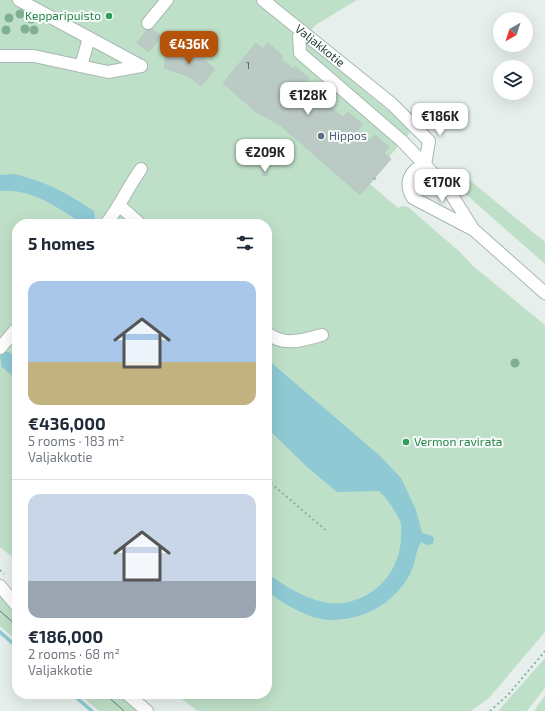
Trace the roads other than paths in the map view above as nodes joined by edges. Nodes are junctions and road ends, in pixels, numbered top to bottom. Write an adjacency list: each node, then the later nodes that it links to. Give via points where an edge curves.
1 (167, 0): 4 (street)
2 (263, 0): 5 (street, Valjakkotie)
3 (25, 1): 6 (street)
4 (148, 23)
5 (302, 31): 9 (street, via 299,36 300,53 402,141); 9 (street, Valjakkotie, via 392,104 429,141)
6 (89, 38): 8 (street); 8 (street, via 141,66 108,72)
7 (0, 56): 8 (street, via 34,56)
8 (81, 66)
9 (425, 165): 14 (street, via 448,189); 14 (street, via 416,169 410,177 408,188 413,198)
10 (141, 169): 11 (street, via 129,186)
11 (120, 206): 12 (street); 13 (street)
12 (110, 219)
13 (134, 219)
14 (474, 230): 15 (street)
15 (545, 293)
16 (12, 334): 19 (street)
17 (322, 335): 18 (street, via 284,342)
18 (272, 336)
19 (0, 348)
20 (0, 585): 21 (street); 22 (street)
21 (12, 591)
22 (12, 600)
23 (133, 699): 24 (street)
24 (147, 711)

